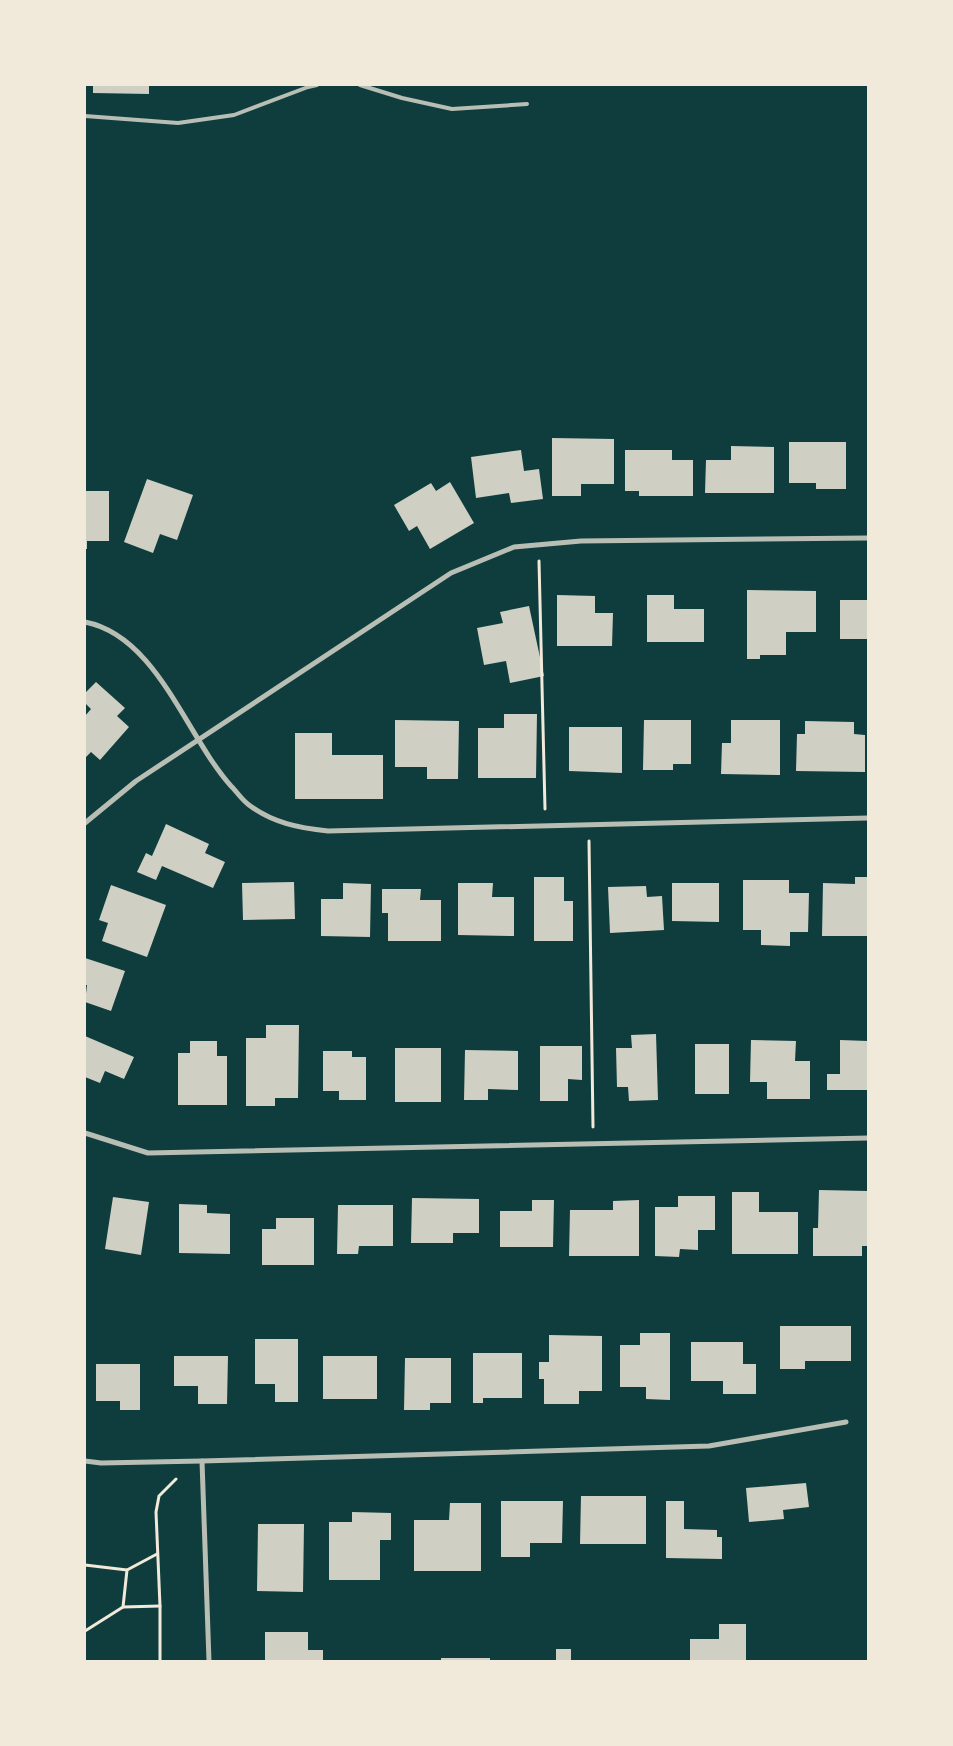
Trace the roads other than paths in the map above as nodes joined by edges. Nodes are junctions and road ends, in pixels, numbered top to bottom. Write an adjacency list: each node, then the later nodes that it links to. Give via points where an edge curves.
1 (317, 85): 4 (lane, via 234,115 178,123)
2 (360, 85): 3 (lane, via 452,109)
3 (527, 104)
4 (85, 116)
5 (868, 538): 7 (street, via 581,541 514,547 451,573)
6 (85, 622): 7 (street, via 114,633 136,649 155,672)
7 (198, 740): 8 (street, via 222,776 248,804 268,817 297,828 328,832); 9 (street, via 136,781)
8 (868, 818)
9 (85, 823)
10 (85, 1132): 11 (street, via 148,1153)
11 (868, 1138)
12 (846, 1422): 14 (street, via 709,1446)
13 (85, 1461): 14 (street)
14 (202, 1461): 15 (street)
15 (209, 1661)

